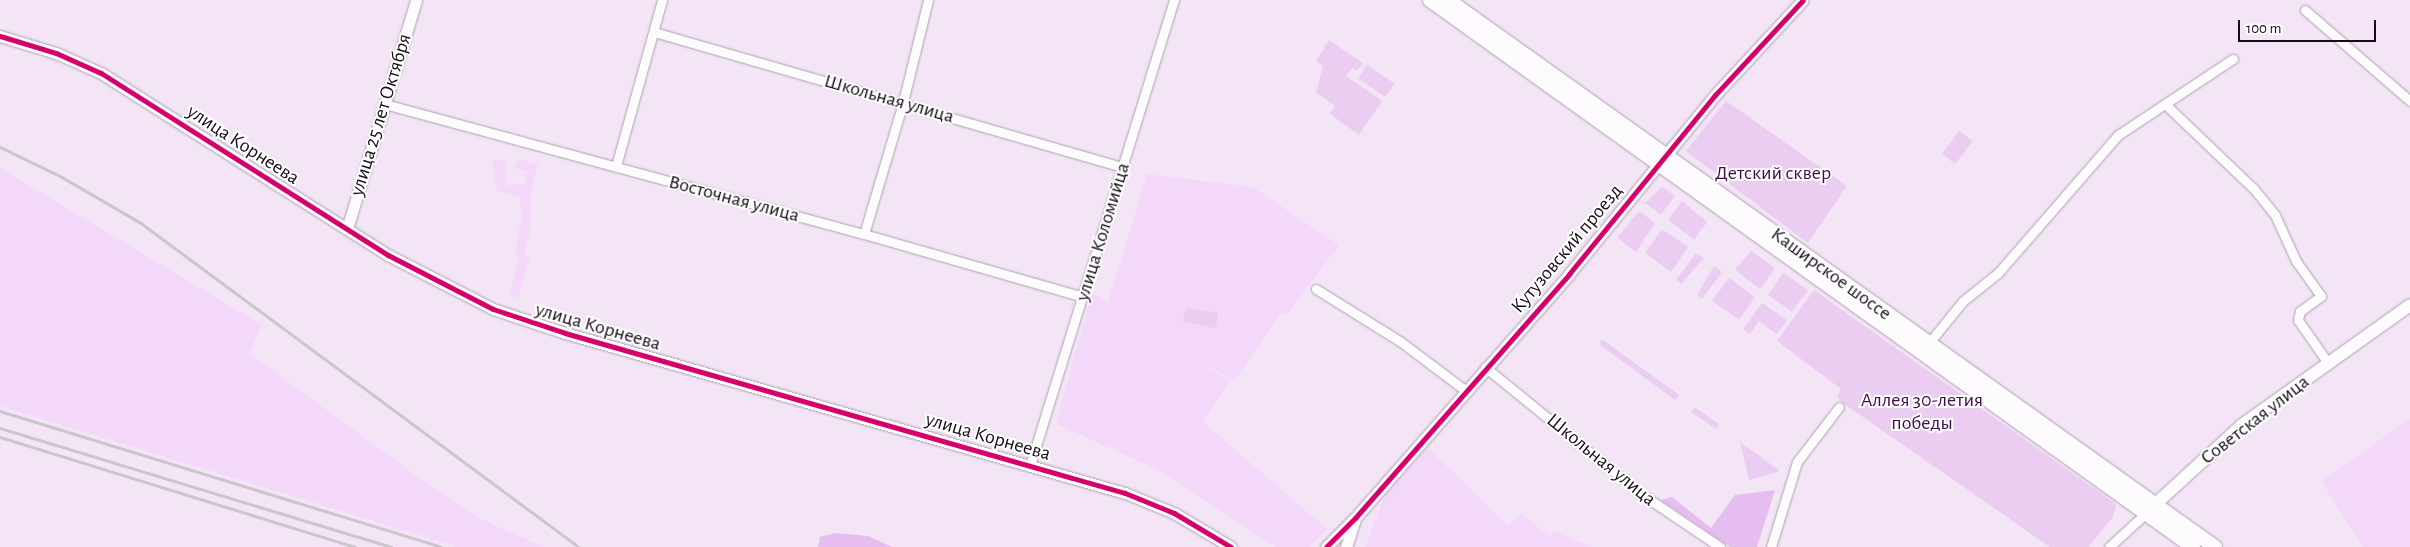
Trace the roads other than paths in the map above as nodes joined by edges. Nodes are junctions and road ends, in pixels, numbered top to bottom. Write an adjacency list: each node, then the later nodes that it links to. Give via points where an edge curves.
1 (416, 0): 14 (street, улица 25 лет Октября)
2 (662, 0): 9 (street)
3 (928, 0): 13 (street)
4 (1174, 0): 18 (street, улица Коломийца)
5 (1430, 0): 16 (main road, Каширское шоссе)
6 (1448, 0): 16 (main road, Каширское шоссе)
7 (1803, 0): 16 (street, Кутузовский проезд)
8 (2305, 10): 12 (street)
9 (654, 32): 13 (street, Школьная улица); 17 (street)
10 (0, 36): 19 (street, улица Корнеева, via 66,57 109,78)
11 (2233, 59): 15 (street)
12 (2410, 101)
13 (903, 102): 18 (street, Школьная улица); 20 (street)
14 (385, 104): 17 (street, Восточная улица); 19 (street, улица 25 лет Октября)
15 (2166, 105): 24 (street, via 2118,135 1998,273 1963,301); 25 (street, via 2254,189 2275,216 2296,262 2321,296 2300,311 2298,320)
16 (1662, 158): 24 (main road, Каширское шоссе); 26 (street, Кутузовский проезд, via 1570,274); 30 (main road, Каширское шоссе)
17 (616, 166): 20 (street, Восточная улица)
18 (1122, 167): 22 (street, улица Коломийца)
19 (347, 229): 29 (street, улица Корнеева, via 449,289 526,321)
20 (864, 234): 22 (street, Восточная улица)
21 (1316, 289): 27 (street, via 1401,342)
22 (1083, 297): 29 (street, улица Коломийца)
23 (2410, 305): 25 (main road, Советская улица)
24 (1928, 344): 30 (main road, Каширское шоссе)
25 (2328, 363): 30 (main road, Советская улица, via 2242,425)
26 (1485, 367): 27 (street, Кутузовский проезд); 35 (street, Школьная улица, via 1646,498)
27 (1465, 390): 31 (street, Кутузовский проезд)
28 (1839, 407): 36 (street, via 1798,462)
29 (1030, 465): 32 (street, улица Корнеева, via 1149,502)
30 (2150, 509): 37 (street, Советская улица); 38 (main road, Каширское шоссе); 39 (main road, Каширское шоссе)
31 (1355, 518): 33 (street, Кутузовский проезд); 34 (street)
32 (1231, 547)
33 (1326, 547)
34 (1346, 547)
35 (1720, 547)
36 (1771, 547)
37 (2109, 547)
38 (2193, 547)
39 (2214, 547)

